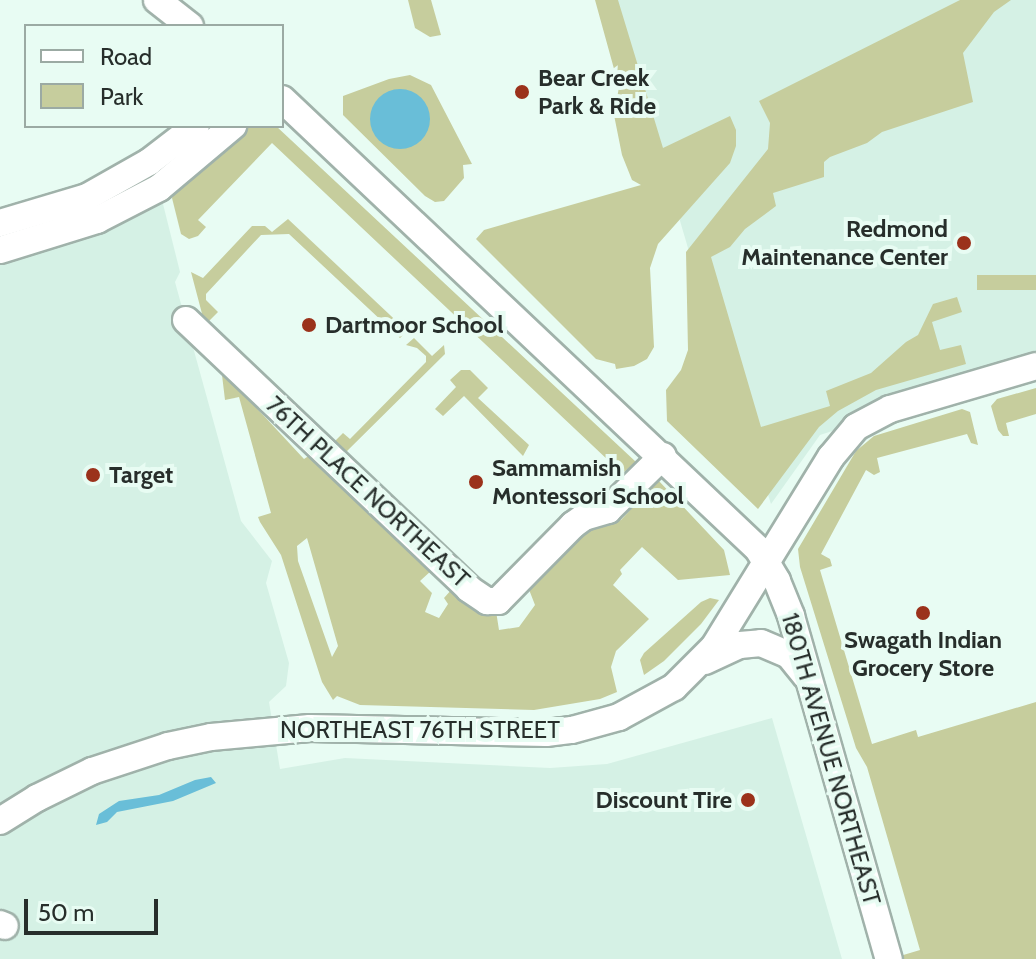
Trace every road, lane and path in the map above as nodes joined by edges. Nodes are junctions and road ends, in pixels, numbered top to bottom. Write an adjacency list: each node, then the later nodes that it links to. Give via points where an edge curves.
1 (157, 0): 2 (street)
2 (187, 24)
3 (284, 101): 10 (street, 180TH AVENUE NORTHEAST)
4 (193, 128): 6 (street, via 149,162 87,197)
5 (231, 128): 7 (street, via 159,188 97,220)
6 (0, 223)
7 (0, 250)
8 (186, 320): 10 (street, 76TH PLACE NORTHEAST, via 487,601 498,601 573,525 608,510)
9 (1036, 366): 11 (street, NORTHEAST 76TH STREET, via 890,409 856,427 831,457)
10 (663, 456): 11 (street, 180TH AVENUE NORTHEAST, via 746,535)
11 (767, 563): 12 (street, NORTHEAST 76TH STREET); 13 (street, 180TH AVENUE NORTHEAST, via 787,605)
12 (702, 662): 13 (street, via 740,645 761,643 789,655); 14 (street, NORTHEAST 76TH STREET, via 641,707 585,727 536,733 293,728 211,737 92,771)
13 (809, 681): 15 (street, 180TH AVENUE NORTHEAST)
14 (0, 821)
15 (889, 959)

